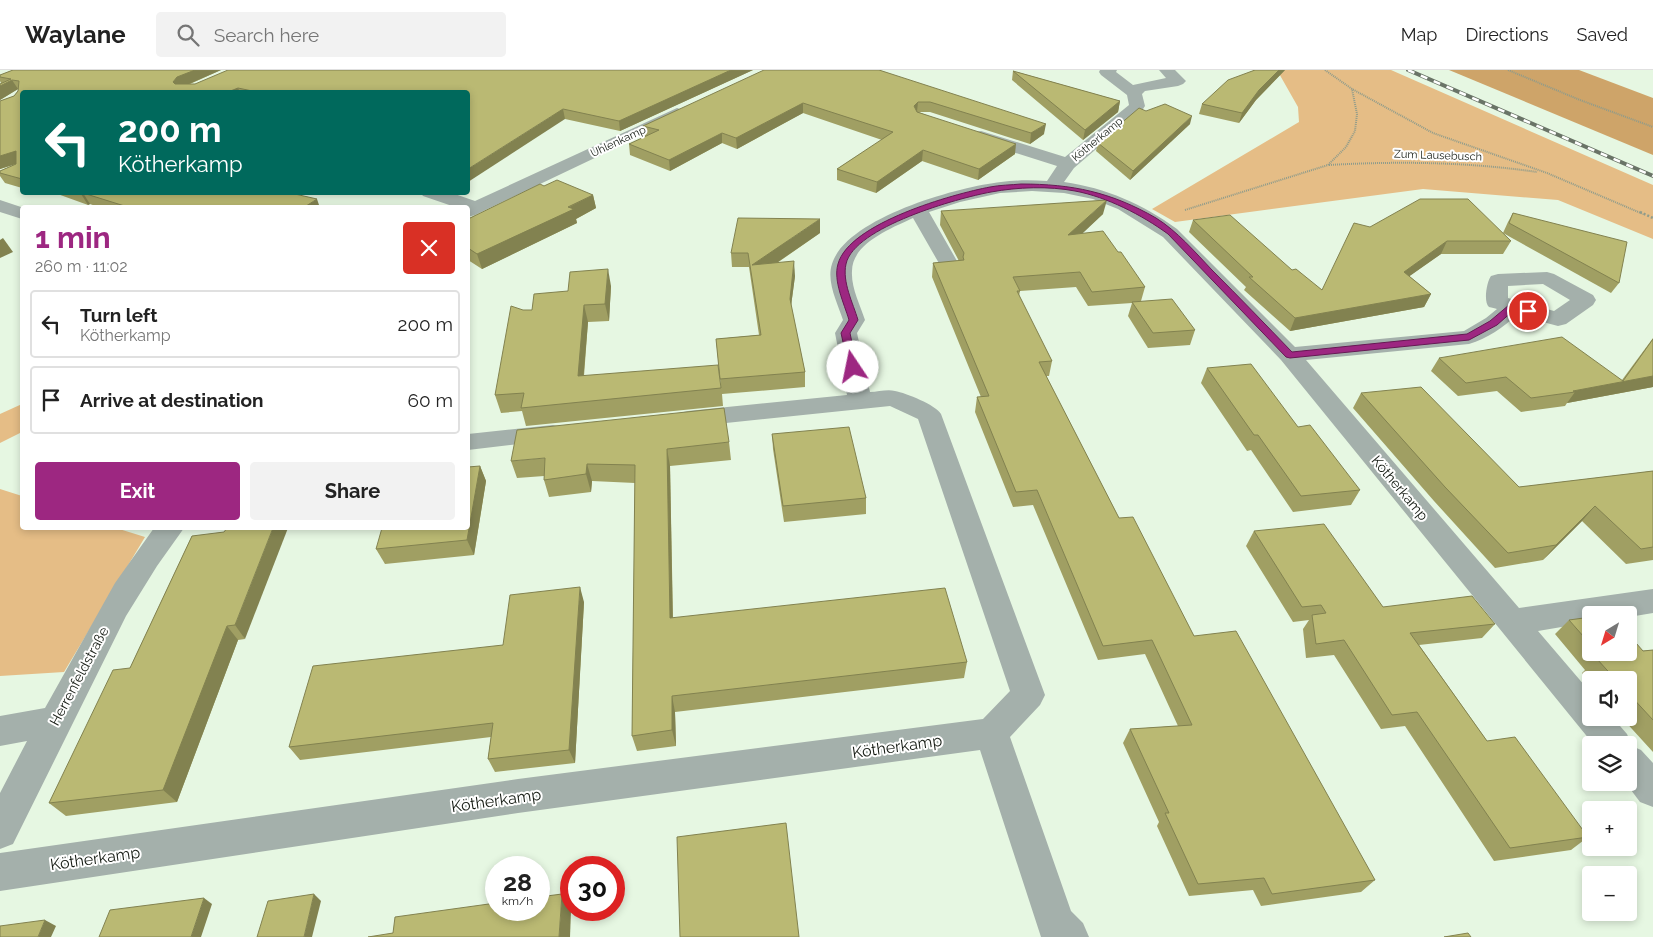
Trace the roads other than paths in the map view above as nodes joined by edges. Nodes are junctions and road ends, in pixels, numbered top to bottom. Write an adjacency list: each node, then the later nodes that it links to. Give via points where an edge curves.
1 (1110, 70): 3 (street, via 1106,72)
2 (1166, 70): 3 (street, via 1178,81 1140,87)
3 (1134, 92): 8 (street, Kötherkamp, via 1137,106)
4 (672, 100): 6 (street, via 624,123)
5 (695, 105): 6 (street, Uhlenkamp)
6 (640, 130): 13 (street, Uhlenkamp)
7 (968, 132): 8 (street)
8 (1068, 164): 9 (street, Kötherkamp)
9 (1052, 186): 14 (street, Kötherkamp, via 991,189); 18 (street, Kötherkamp, via 1099,195 1153,220 1203,265)
10 (436, 195): 11 (street)
11 (461, 205)
12 (0, 206): 15 (street)
13 (471, 209)
14 (918, 210): 16 (street); 19 (street, Kötherkamp, via 862,237 842,263 841,277 854,320 846,333)
15 (20, 211)
16 (951, 268)
17 (1513, 307): 18 (street, via 1494,323 1469,337)
18 (1290, 355): 25 (street, Kötherkamp)
19 (860, 401): 20 (street); 30 (street, via 892,398 929,414 1028,695)
20 (664, 422)
21 (575, 431): 22 (street)
22 (470, 442)
23 (167, 530): 27 (street, Herrenfeldstraße, via 132,578)
24 (1653, 601): 25 (street)
25 (1511, 622): 26 (street, Kötherkamp)
26 (1582, 705)
27 (55, 721): 29 (street); 34 (street, Herrenfeldstraße)
28 (1599, 726): 31 (street, Kötherkamp)
29 (0, 731)
30 (992, 733): 35 (street, Kötherkamp, via 518,796); 36 (street, via 1056,924)
31 (1608, 736)
32 (1637, 771): 33 (street)
33 (1653, 790)
34 (0, 831)
35 (0, 872)
36 (1069, 937)

